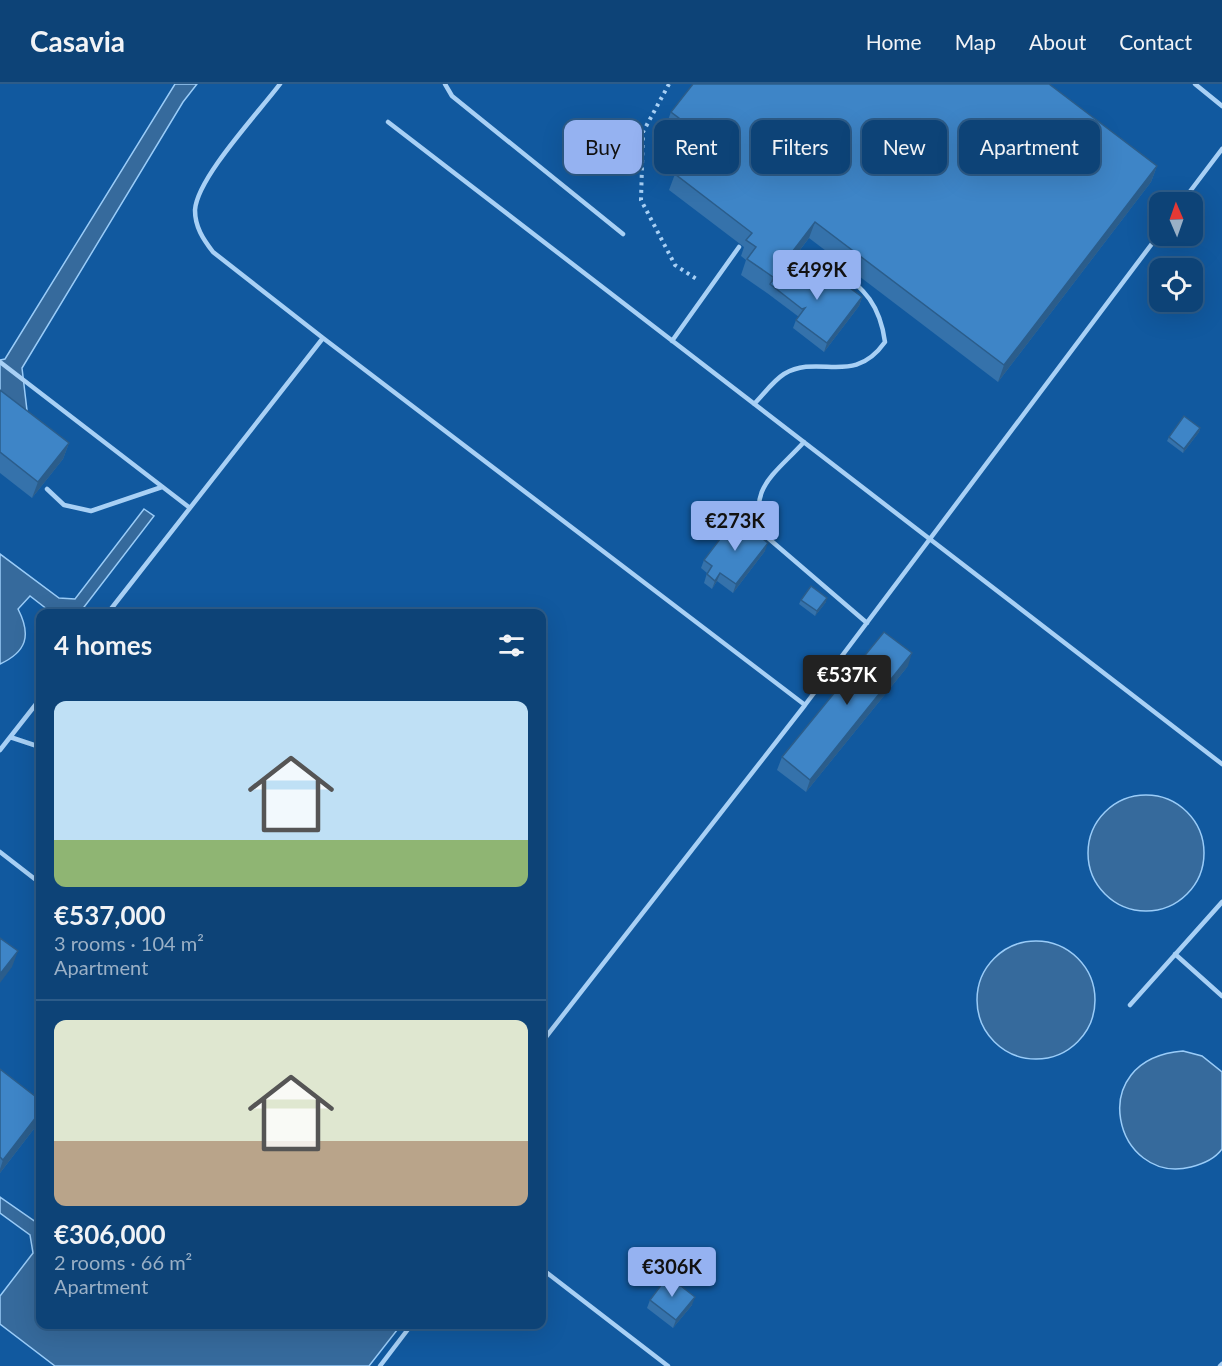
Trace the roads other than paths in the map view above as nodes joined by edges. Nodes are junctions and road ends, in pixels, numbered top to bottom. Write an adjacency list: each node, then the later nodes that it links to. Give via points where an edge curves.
1 (280, 84): 12 (lane, via 201,186 195,211 200,234 213,252)
2 (445, 84): 8 (lane, via 452,96)
3 (1195, 84): 4 (lane)
4 (1222, 106)
5 (388, 122): 13 (lane)
6 (1222, 149): 7 (lane)
7 (1190, 192)
8 (623, 234)
9 (1150, 246): 20 (lane)
10 (739, 247): 13 (lane)
11 (836, 268): 15 (lane, via 867,292 882,323 885,342 875,356 855,367 803,368 784,374)
12 (323, 338): 19 (lane); 24 (lane)
13 (672, 341): 15 (lane)
14 (0, 363): 17 (lane)
15 (754, 404): 16 (lane)
16 (804, 442): 20 (lane); 22 (lane, via 766,483 758,500 758,519 768,538)
17 (162, 487): 18 (lane, via 91,511 64,504); 19 (lane)
18 (47, 489)
19 (190, 508): 21 (lane)
20 (931, 540): 22 (lane); 28 (lane)
21 (111, 609)
22 (867, 623): 24 (lane)
23 (36, 704): 25 (lane)
24 (805, 705): 35 (lane)
25 (10, 737): 26 (lane); 27 (lane)
26 (36, 746)
27 (0, 750)
28 (1222, 764)
29 (0, 852): 30 (lane)
30 (36, 880)
31 (1222, 902): 32 (lane)
32 (1175, 954): 33 (lane); 34 (lane)
33 (1222, 996)
34 (1130, 1005)
35 (546, 1037)
36 (546, 1272): 39 (lane)
37 (408, 1329): 38 (lane)
38 (380, 1366)
39 (668, 1366)

